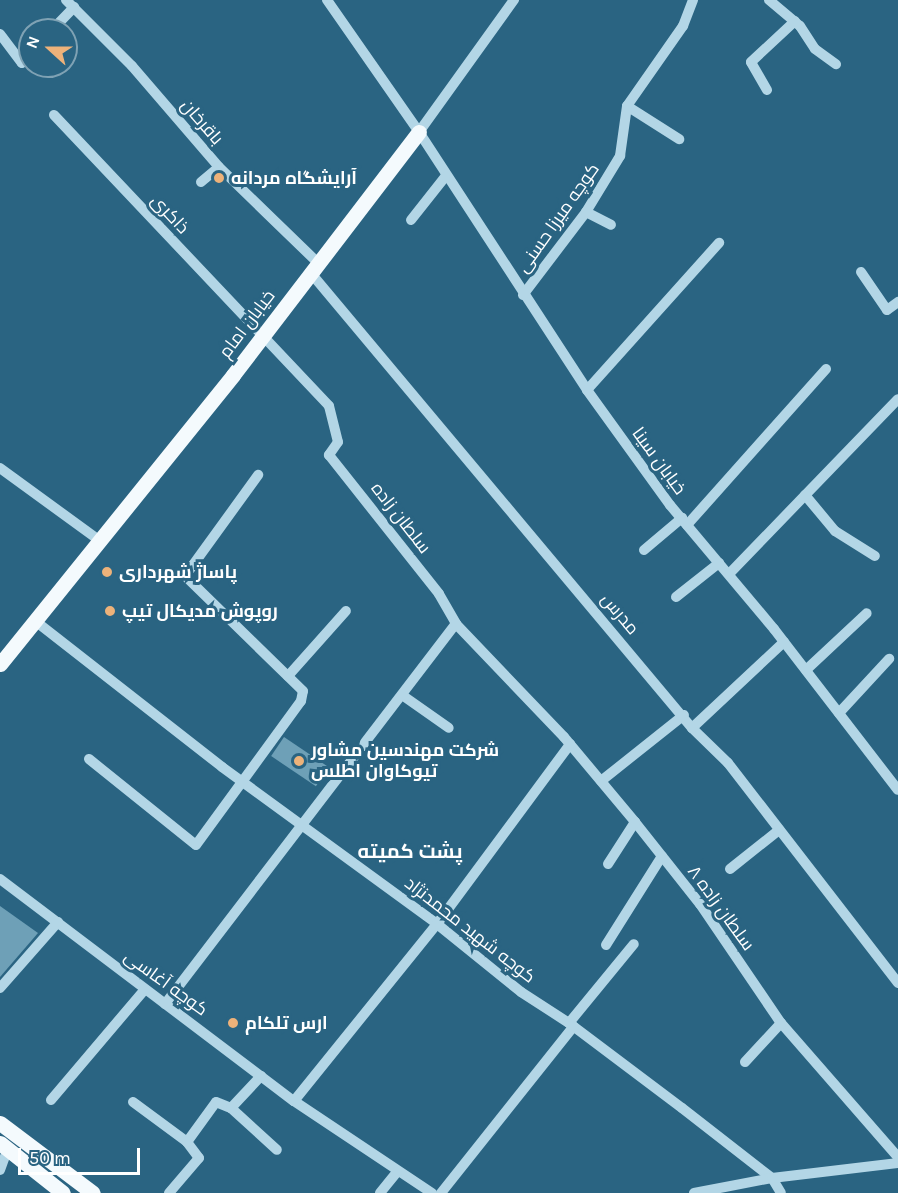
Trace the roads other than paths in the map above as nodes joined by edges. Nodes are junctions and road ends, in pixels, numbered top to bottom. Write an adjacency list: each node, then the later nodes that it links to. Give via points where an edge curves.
1 (327, 0): 14 (street, خیابان سینا)
2 (514, 0): 14 (street, خیابان امام)
3 (693, 0): 12 (street, کوچه میرزا حسنی, via 683,26)
4 (769, 0): 7 (street)
5 (70, 4): 6 (street); 16 (street, باقرخان, via 132,66)
6 (60, 18)
7 (795, 21): 10 (street, via 815,49); 11 (street, via 751,62)
8 (0, 34): 9 (street)
9 (18, 58)
10 (836, 64)
11 (767, 90)
12 (627, 106): 15 (street); 19 (street, کوچه میرزا حسنی, via 620,156)
13 (54, 115): 27 (street, ذاکری)
14 (419, 132): 17 (street, خیابان سینا); 23 (main road, خیابان امام)
15 (679, 139)
16 (219, 167): 18 (street); 23 (street, باقرخان)
17 (445, 177): 20 (street); 25 (street, خیابان سینا)
18 (201, 182)
19 (586, 212): 21 (street); 25 (street, کوچه میرزا حسنی)
20 (411, 220)
21 (611, 225)
22 (719, 243): 29 (street)
23 (314, 267): 27 (main road, خیابان امام); 54 (street, مدرس)
24 (861, 272): 26 (street, via 887,310)
25 (523, 295): 29 (street, خیابان سینا)
26 (898, 302)
27 (262, 336): 31 (street, ذاکری); 36 (main road, خیابان امام)
28 (826, 369): 35 (street)
29 (587, 390): 35 (street, خیابان سینا)
30 (898, 399): 34 (street)
31 (329, 406): 45 (street, سلطان زاده, via 338,442 329,455 439,594)
32 (0, 468): 36 (street)
33 (258, 476): 50 (street, via 185,576)
34 (805, 495): 38 (street, via 835,531); 40 (street)
35 (684, 522): 37 (street); 39 (street, خیابان سینا)
36 (100, 541): 44 (main road, خیابان امام)
37 (644, 550)
38 (874, 556)
39 (719, 563): 40 (street, خیابان سینا); 41 (street)
40 (729, 574): 46 (street, خیابان سینا)
41 (676, 597)
42 (346, 611): 50 (street)
43 (867, 613): 49 (street)
44 (34, 620): 48 (main road, خیابان امام); 60 (street, کوچه شهید محمدنژاد)
45 (456, 624): 51 (street, سلطان زاده); 52 (street)
46 (784, 642): 49 (street, خیابان سینا); 56 (street)
47 (889, 659): 53 (street)
48 (0, 664)
49 (806, 670): 53 (street, خیابان سینا)
50 (288, 676): 60 (street, via 304,695)
51 (512, 682): 57 (street, سلطان زاده ۸)
52 (402, 695): 55 (street); 63 (street)
53 (838, 712): 61 (street, خیابان سینا)
54 (684, 715): 56 (street, مدرس); 59 (street)
55 (449, 728)
56 (692, 728): 64 (street, مدرس, via 728,763)
57 (570, 744): 59 (street, سلطان زاده ۸); 70 (street)
58 (89, 759): 60 (street, via 196,845)
59 (601, 781): 62 (street, سلطان زاده ۸)
60 (245, 782): 63 (street, کوچه شهید محمدنژاد)
61 (896, 783)
62 (635, 822): 65 (street, سلطان زاده ۸); 66 (street)
63 (304, 824): 70 (street, کوچه شهید محمدنژاد); 76 (street)
64 (779, 830): 67 (street); 73 (street, مدرس)
65 (662, 856): 72 (street); 77 (street, سلطان زاده ۸, via 700,904)
66 (608, 864)
67 (729, 868)
68 (0, 879): 69 (street, کوچه آغاسی)
69 (58, 922): 74 (street); 75 (street, کوچه آغاسی)
70 (437, 924): 78 (street, کوچه شهید محمدنژاد, via 521,992); 82 (street)
71 (634, 944): 78 (street)
72 (606, 945)
73 (898, 982)
74 (0, 988)
75 (145, 988): 76 (street, کوچه آغاسی); 81 (street)
76 (165, 1004): 80 (street, کوچه آغاسی)
77 (781, 1023): 79 (street); 89 (street, سلطان زاده ۸)
78 (572, 1024): 93 (street, کوچه شهید محمدنژاد); 99 (street)
79 (745, 1062)
80 (261, 1076): 82 (street, کوچه آغاسی); 84 (street)
81 (51, 1100)
82 (294, 1101): 92 (street, کوچه آغاسی)
83 (133, 1102): 86 (street)
84 (231, 1108): 86 (street, via 216,1102); 88 (street)
85 (0, 1123): 95 (main road)
86 (187, 1142): 96 (street, via 199,1158)
87 (4, 1145): 91 (street); 94 (main road)
88 (277, 1150)
89 (898, 1157)
90 (898, 1163): 93 (street)
91 (0, 1170)
92 (397, 1172): 97 (street); 98 (street, کوچه آغاسی)
93 (772, 1178): 100 (street); 101 (street)
94 (63, 1193)
95 (93, 1193)
96 (169, 1193)
97 (380, 1193)
98 (432, 1193)
99 (441, 1193)
100 (694, 1193)
101 (781, 1193)

